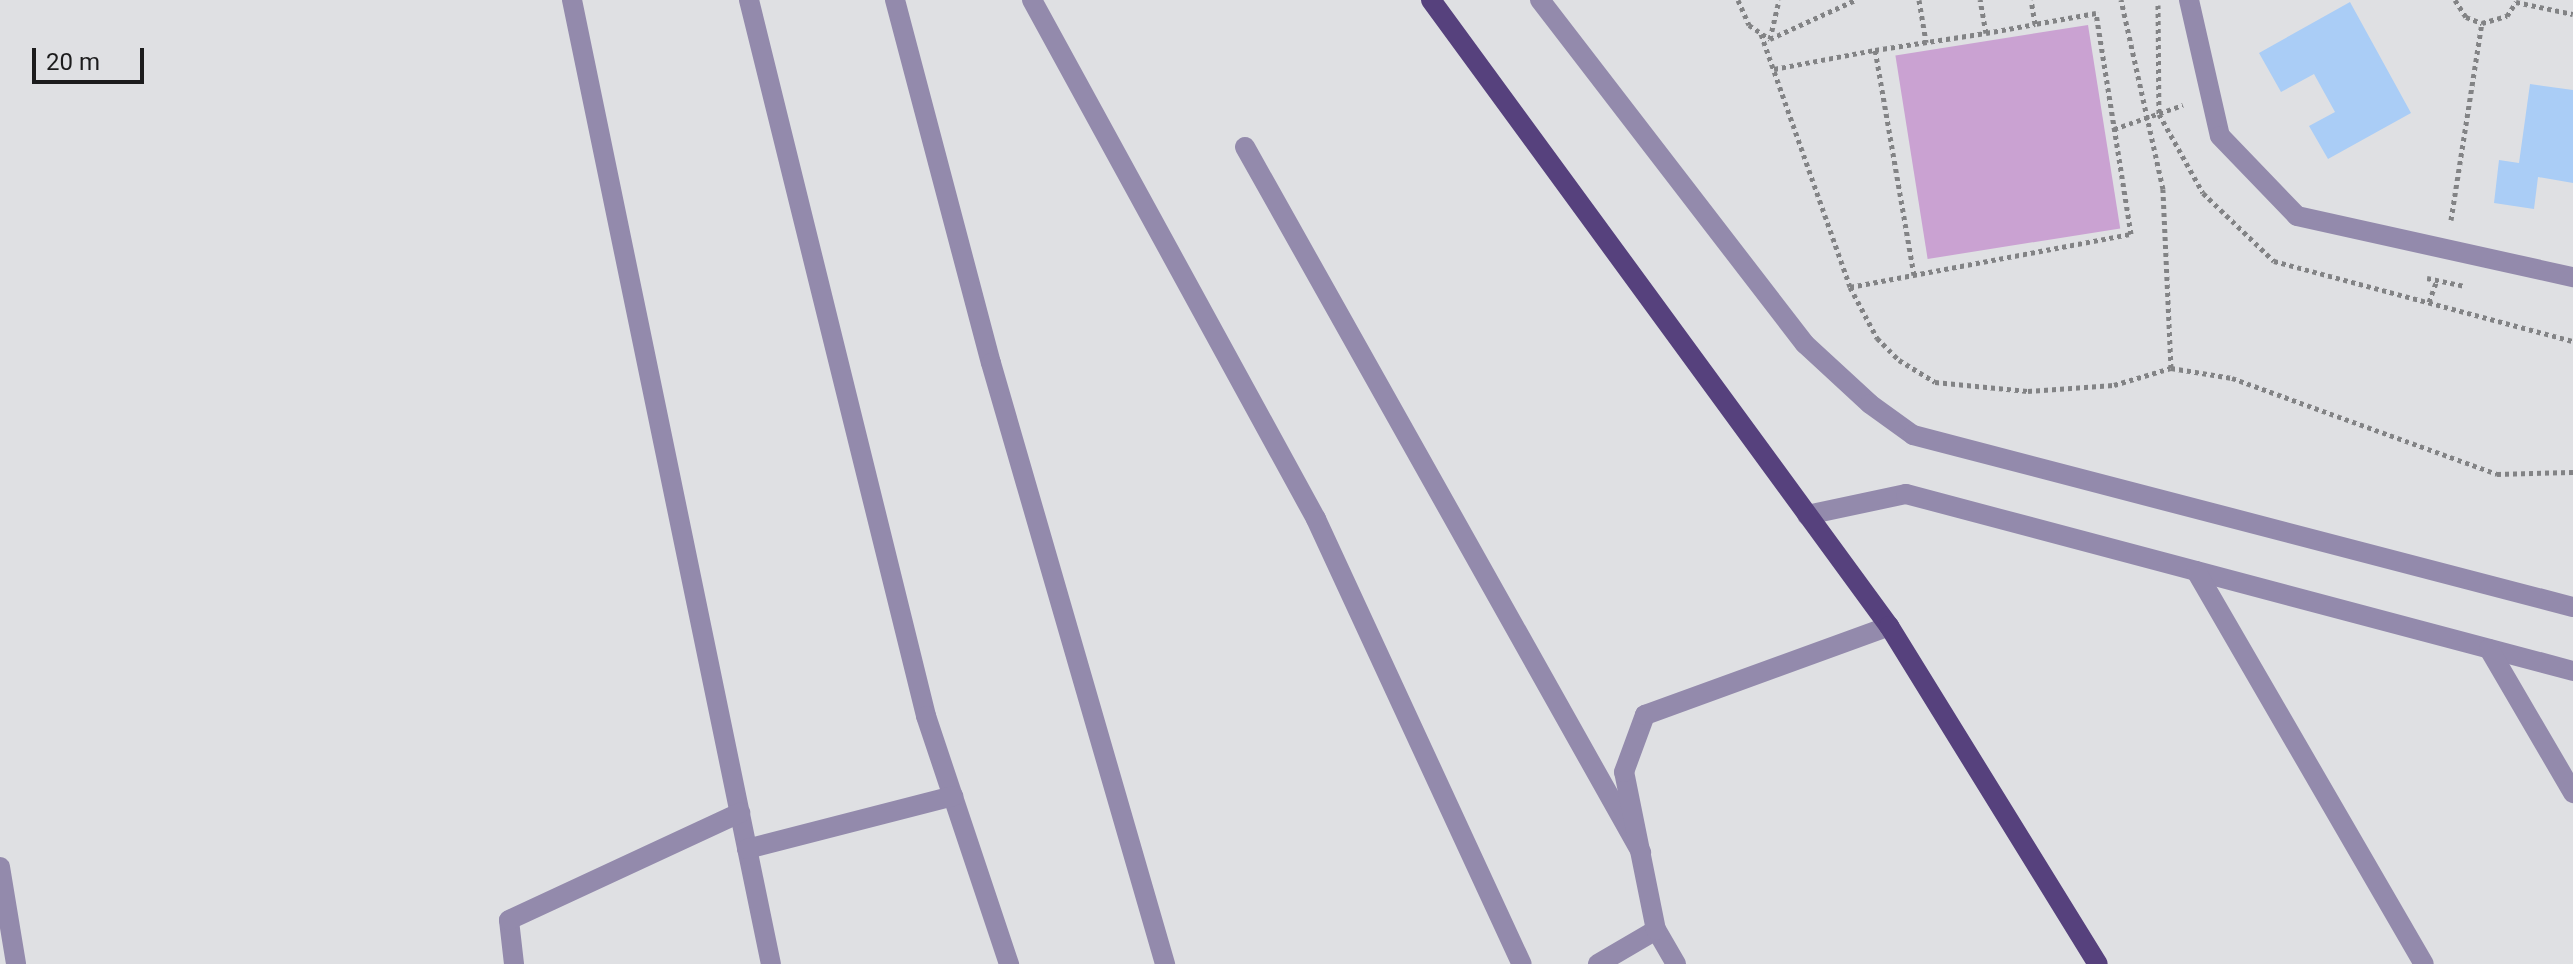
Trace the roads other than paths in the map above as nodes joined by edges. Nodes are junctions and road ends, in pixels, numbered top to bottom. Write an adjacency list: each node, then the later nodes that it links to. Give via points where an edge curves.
1 (572, 0): 18 (street)
2 (749, 0): 17 (street, via 926,716)
3 (895, 0): 27 (street, via 991,363)
4 (1032, 0): 28 (street, via 1316,519)
5 (1431, 0): 10 (main road)
6 (1540, 0): 12 (street, via 1805,344 1870,404 1913,435)
7 (2189, 0): 9 (street, via 2220,136 2297,216)
8 (1245, 147): 20 (street)
9 (2573, 277)
10 (1807, 515): 11 (street, via 1906,494); 13 (main road)
11 (2196, 571): 14 (street); 32 (street)
12 (2573, 607)
13 (1889, 626): 20 (street, via 1645,715 1624,772); 31 (main road)
14 (2489, 649): 15 (street); 16 (street)
15 (2573, 671)
16 (2573, 793)
17 (953, 796): 19 (street); 26 (street)
18 (740, 813): 19 (street); 24 (street, via 509,920)
19 (747, 849): 25 (street)
20 (1641, 852): 22 (street)
21 (0, 867): 23 (street)
22 (1656, 930): 29 (street); 30 (street)
23 (16, 964)
24 (514, 964)
25 (771, 964)
26 (1009, 964)
27 (1165, 964)
28 (1522, 964)
29 (1598, 964)
30 (1676, 964)
31 (2098, 964)
32 (2424, 964)

